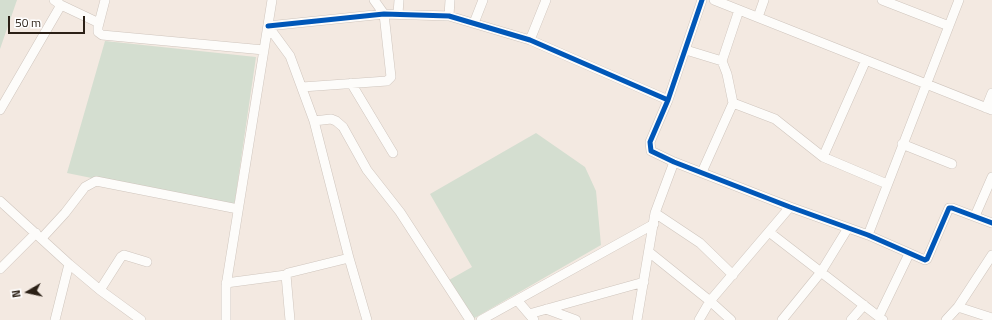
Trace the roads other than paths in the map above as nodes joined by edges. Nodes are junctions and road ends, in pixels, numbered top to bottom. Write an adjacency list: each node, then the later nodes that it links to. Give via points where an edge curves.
1 (105, 0): 20 (street)
2 (272, 0): 21 (street)
3 (374, 0): 15 (street)
4 (399, 0): 16 (street)
5 (450, 0): 17 (street)
6 (482, 0): 19 (street)
7 (546, 0): 23 (street)
8 (702, 0): 25 (street)
9 (714, 0): 14 (street)
10 (764, 0): 18 (street)
11 (882, 0): 22 (street)
12 (959, 0): 22 (street)
13 (58, 2): 20 (street); 35 (street)
14 (739, 10): 18 (street); 27 (street)
15 (384, 14): 16 (street); 21 (street); 28 (street, via 391,77 387,81)
16 (398, 14): 17 (street)
17 (449, 16): 19 (street)
18 (758, 17): 26 (street)
19 (474, 23): 23 (street)
20 (98, 24): 24 (street, via 98,32 102,35)
21 (268, 26): 24 (street); 30 (street, via 290,56)
22 (949, 26): 29 (street)
23 (530, 40): 32 (street)
24 (264, 50): 47 (street)
25 (686, 50): 27 (street); 32 (street)
26 (866, 60): 29 (street); 39 (street)
27 (722, 61): 33 (street)
28 (351, 83): 30 (street); 38 (street)
29 (926, 84): 34 (street); 37 (street)
30 (302, 87): 36 (street)
31 (992, 93): 34 (street)
32 (668, 100): 40 (street, via 650,142 651,151)
33 (733, 103): 39 (street, via 775,119); 42 (street)
34 (989, 109)
35 (0, 110)
36 (314, 121): 59 (street); 82 (street, via 331,119 343,127 367,170 400,212)
37 (902, 144): 41 (street); 44 (street)
38 (393, 153)
39 (823, 157): 44 (street)
40 (674, 162): 42 (street); 48 (street)
41 (952, 164)
42 (702, 172): 46 (street)
43 (992, 177): 49 (street)
44 (887, 184): 54 (street)
45 (0, 201): 55 (street)
46 (790, 207): 52 (street); 53 (street)
47 (238, 209): 55 (street, via 96,181 85,187 65,213); 67 (street)
48 (655, 213): 51 (street); 65 (street, via 700,243)
49 (974, 216): 50 (street); 57 (street, via 949,208 927,260)
50 (992, 223)
51 (654, 224): 56 (street); 69 (street)
52 (848, 228): 54 (street); 63 (street)
53 (769, 232): 63 (street); 65 (street)
54 (868, 235): 57 (street)
55 (39, 236): 61 (street); 62 (street)
56 (649, 252): 66 (street); 70 (street)
57 (909, 254): 75 (street)
58 (992, 255): 72 (street)
59 (349, 258): 64 (street); 81 (street)
60 (147, 262): 68 (street, via 124,255)
61 (69, 264): 68 (street); 77 (street)
62 (0, 269)
63 (821, 272): 71 (street); 88 (street)
64 (286, 275): 67 (street); 80 (street)
65 (733, 275): 70 (street)
66 (644, 282): 73 (street); 85 (street)
67 (226, 283): 79 (street)
68 (100, 290): 78 (street)
69 (517, 300): 74 (street); 83 (street)
70 (710, 301): 86 (street); 87 (street)
71 (864, 304): 75 (street); 89 (street)
72 (958, 307): 76 (street); 90 (street)
73 (546, 309): 74 (street); 84 (street)
74 (532, 317)
75 (881, 318)
76 (992, 318)
77 (55, 320)
78 (141, 320)
79 (226, 320)
80 (290, 320)
81 (367, 320)
82 (470, 320)
83 (481, 320)
84 (576, 320)
85 (637, 320)
86 (699, 320)
87 (731, 320)
88 (782, 320)
89 (851, 320)
90 (946, 320)

